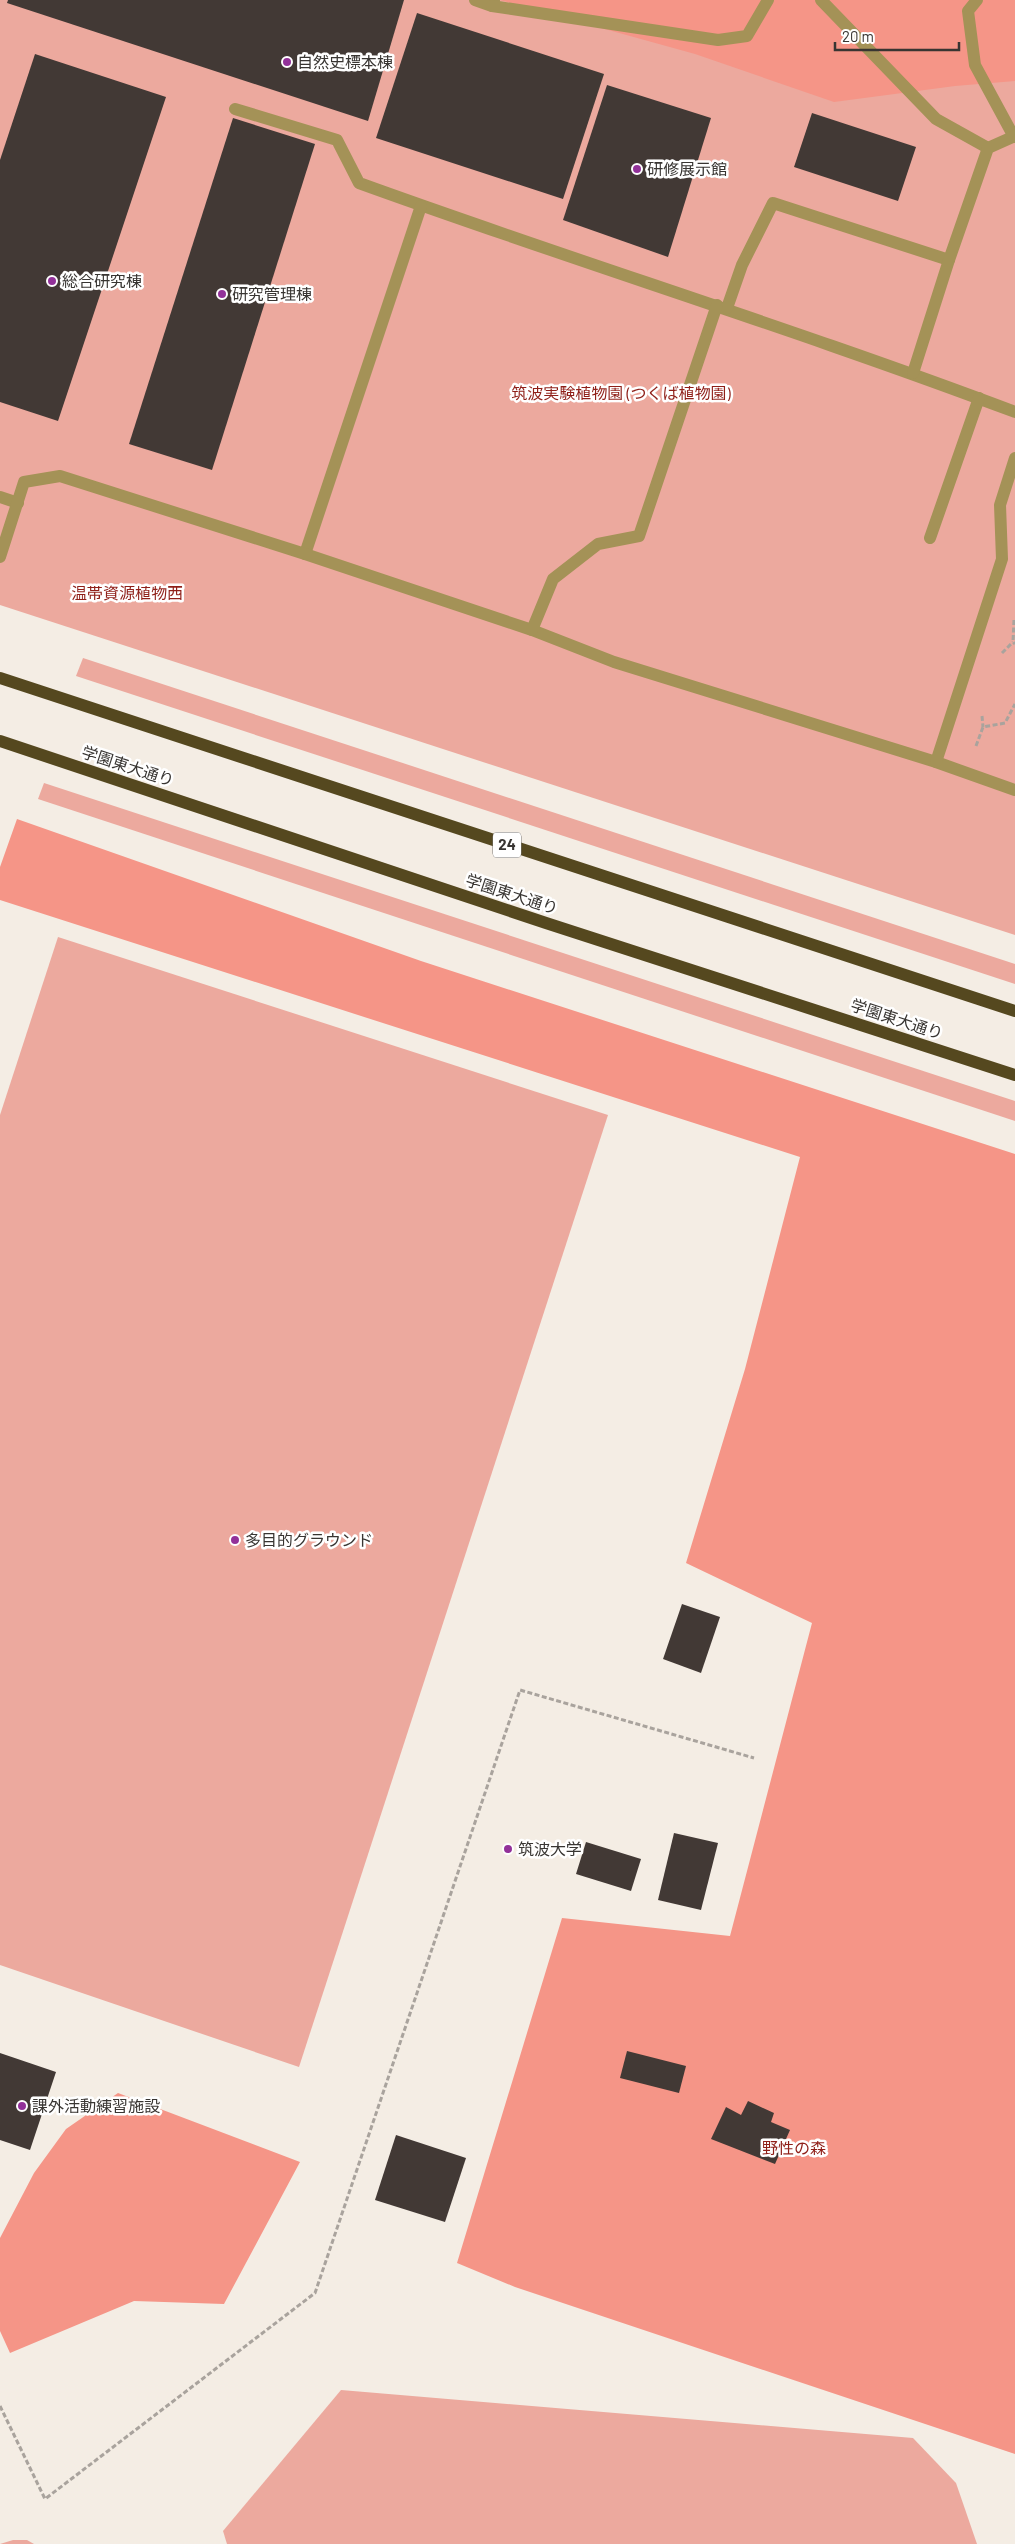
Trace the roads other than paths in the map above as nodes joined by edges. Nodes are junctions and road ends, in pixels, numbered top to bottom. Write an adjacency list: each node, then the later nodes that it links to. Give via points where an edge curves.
1 (475, 0): 5 (lane)
2 (768, 0): 5 (lane, via 747,36 718,40)
3 (821, 0): 8 (lane, via 936,119)
4 (978, 0): 7 (lane, via 968,11 975,64)
5 (493, 3)
6 (235, 109): 9 (lane, via 337,140 359,184)
7 (1014, 136): 8 (lane)
8 (988, 148): 10 (lane)
9 (421, 206): 11 (lane, via 589,265); 19 (lane)
10 (949, 260): 11 (lane, via 773,202); 12 (lane)
11 (722, 306): 12 (lane); 21 (lane, via 639,536 598,544 553,579)
12 (914, 373): 13 (lane)
13 (979, 398): 14 (lane); 18 (lane)
14 (1015, 412)
15 (1015, 458): 24 (lane, via 1000,505 1002,559)
16 (0, 497): 17 (lane)
17 (18, 503): 19 (lane, via 24,482 60,476); 20 (lane)
18 (930, 538)
19 (306, 554): 21 (lane)
20 (0, 557)
21 (532, 630): 24 (lane, via 614,662)
22 (0, 678): 26 (main road, 24)
23 (0, 741): 27 (main road, 学園東大通り)
24 (936, 762): 25 (lane)
25 (1015, 790)
26 (1015, 1011)
27 (1015, 1075)

